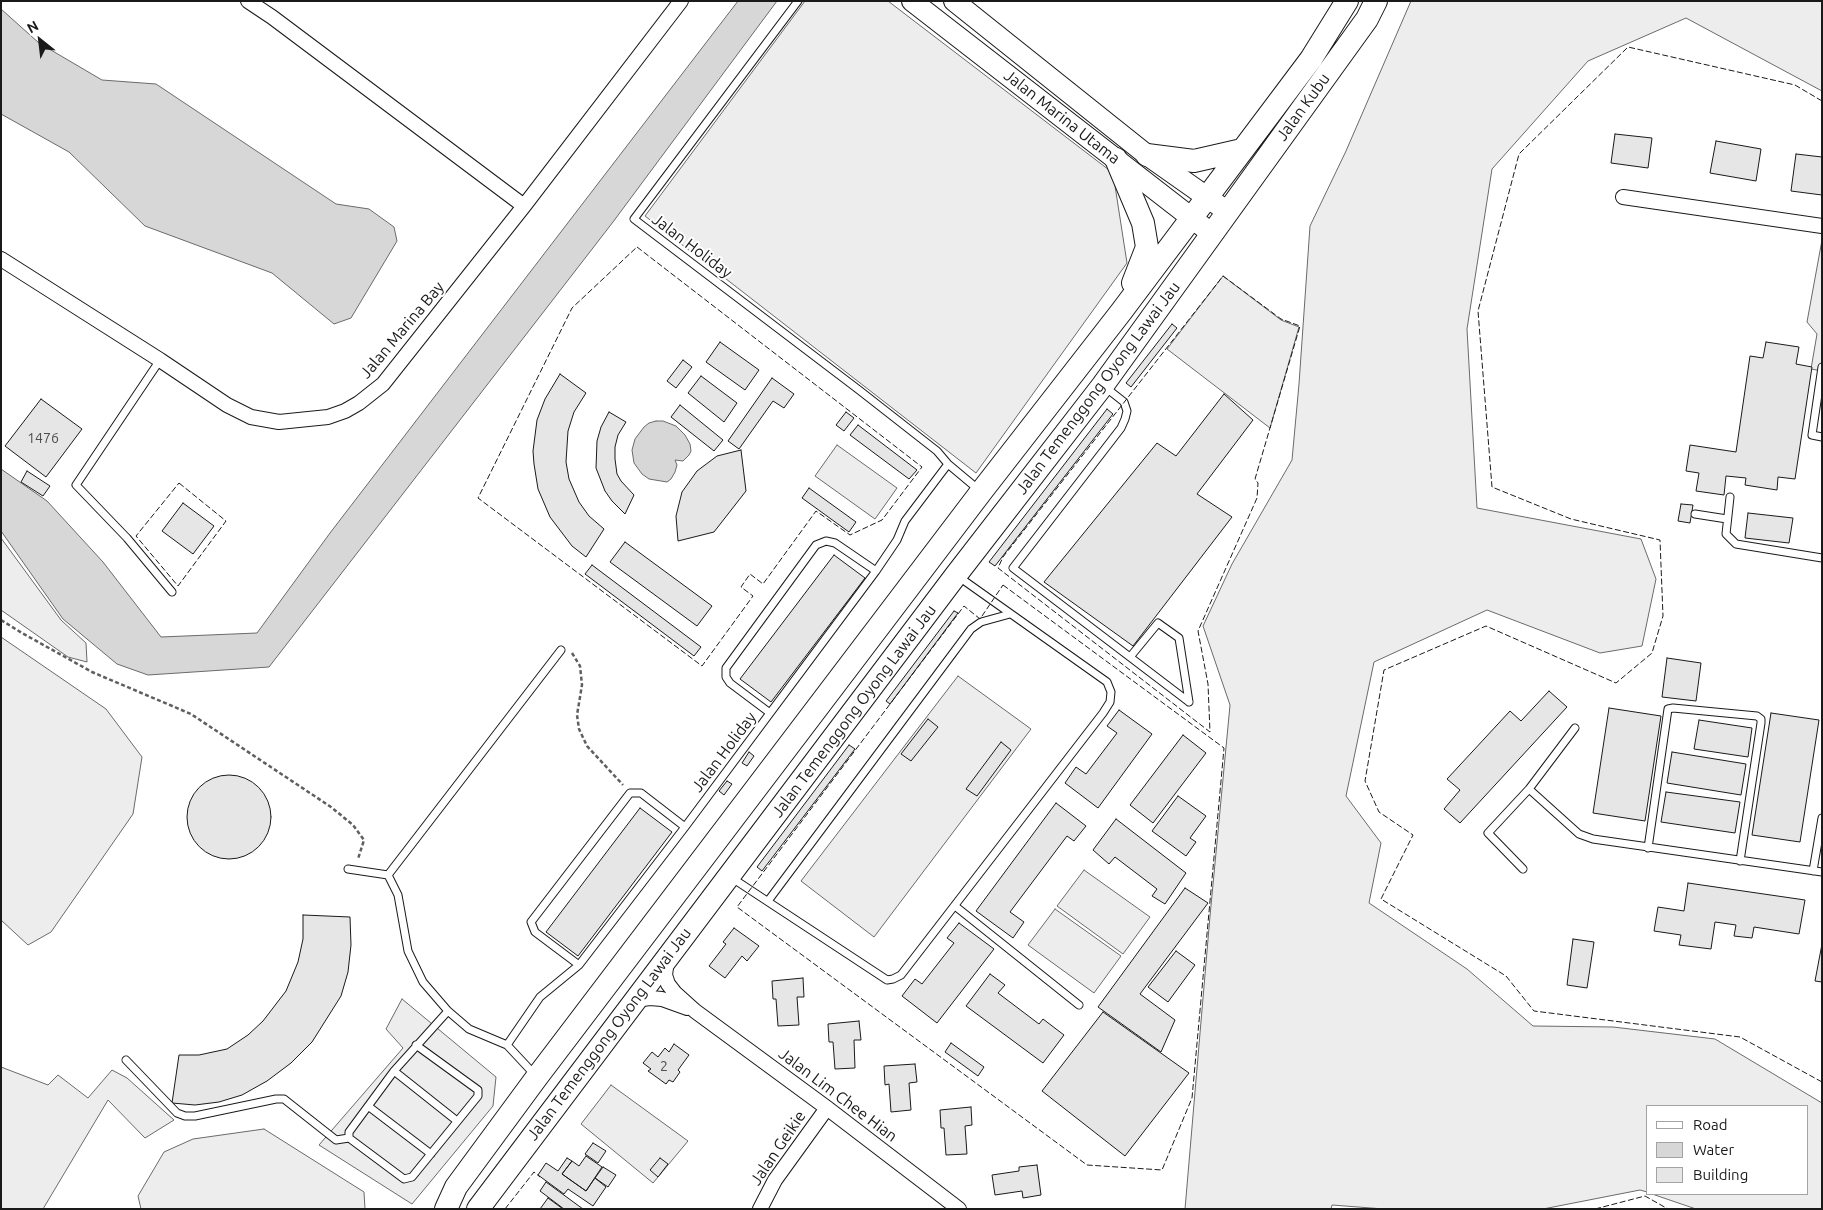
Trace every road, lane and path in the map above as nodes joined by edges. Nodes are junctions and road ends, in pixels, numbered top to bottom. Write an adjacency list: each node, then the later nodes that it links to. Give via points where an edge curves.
1 (248, 1): 13 (street)
2 (681, 1): 13 (street, Jalan Marina Bay)
3 (798, 1): 25 (lane, Jalan Holiday, via 634,219 858,390)
4 (912, 1): 10 (main road, Jalan Marina Utama)
5 (954, 1): 9 (main road, Jalan Marina Utama)
6 (1347, 1): 8 (main road, Jalan Kubu, via 1311,59)
7 (1376, 1): 14 (main road, Jalan Kubu, via 1367,19)
8 (1242, 150): 9 (main road, via 1194,161); 11 (main road, Jalan Kubu)
9 (1147, 155): 11 (main road, Jalan Marina Utama)
10 (1116, 159): 15 (main road, Jalan Marina Utama); 19 (main road, via 1143,223 1147,248)
11 (1206, 197): 14 (main road, Jalan Marina Utama); 15 (main road, Jalan Temenggong Oyong Lawai Jau)
12 (1623, 197): 16 (street)
13 (524, 206): 20 (street, Jalan Marina Bay, via 383,384 345,410 328,417 298,421 279,422 251,417 227,405)
14 (1228, 212): 17 (main road, Jalan Temenggong Oyong Lawai Jau)
15 (1191, 218): 17 (main road, Jalan Marina Utama); 19 (main road, Jalan Temenggong Oyong Lawai Jau)
16 (1822, 226)
17 (1211, 234): 22 (main road, Jalan Temenggong Oyong Lawai Jau)
18 (1, 259): 20 (street, Jalan Marina Bay)
19 (1121, 312): 26 (main road, Jalan Temenggong Oyong Lawai Jau)
20 (160, 360): 33 (lane, via 76,485 127,538)
21 (1822, 367): 23 (lane)
22 (1102, 385): 32 (main road, Jalan Temenggong Oyong Lawai Jau); 37 (lane, via 1124,402 1127,411 1121,428 1014,568)
23 (1820, 389): 24 (lane, via 1812,435)
24 (1822, 436)
25 (948, 464): 26 (lane, Jalan Holiday); 31 (lane, Jalan Holiday, via 905,521)
26 (981, 492): 65 (main road, Jalan Temenggong Oyong Lawai Jau)
27 (1730, 497): 29 (lane)
28 (1695, 514): 29 (lane)
29 (1728, 519): 30 (lane, via 1726,534 1736,544)
30 (1822, 558)
31 (876, 571): 38 (lane, Jalan Holiday); 38 (lane, via 835,543 826,541 816,545 726,668 730,683)
32 (956, 576): 34 (lane); 51 (main road, Jalan Temenggong Oyong Lawai Jau)
33 (172, 592)
34 (1010, 614): 52 (lane, via 981,622 972,628); 53 (lane, via 1107,682 1110,702)
35 (1, 620): 46 (path, via 92,672 191,714 331,807 353,825 364,840)
36 (561, 650): 41 (path, via 573,653 580,666 582,685 577,715 587,746); 50 (lane)
37 (1130, 657): 37 (lane, via 1137,663 1189,702 1179,638 1158,622)
38 (770, 713): 43 (lane, Jalan Holiday)
39 (1575, 728): 40 (lane)
40 (1529, 789): 44 (lane, via 1579,834); 47 (lane, via 1488,833)
41 (630, 793): 43 (lane, via 640,793); 55 (lane, via 532,922 535,932)
42 (1822, 818): 48 (lane)
43 (685, 827): 55 (lane, Jalan Holiday)
44 (1648, 848): 45 (lane); 45 (lane, via 1668,709 1757,716 1761,723)
45 (1740, 861): 48 (lane)
46 (351, 869): 50 (lane)
47 (1523, 869)
48 (1813, 871): 49 (lane)
49 (1822, 872)
50 (388, 875): 58 (lane, via 398,895 408,951 424,982)
51 (729, 876): 52 (lane); 54 (main road, Jalan Temenggong Oyong Lawai Jau)
52 (768, 901): 53 (lane, via 886,980 901,975)
53 (955, 906): 57 (lane)
54 (668, 957): 56 (main road, Jalan Temenggong Oyong Lawai Jau); 59 (street, Jalan Lim Chee Hian, via 668,984)
55 (579, 965): 62 (lane, Jalan Holiday, via 540,997)
56 (635, 1000): 59 (street, Jalan Lim Chee Hian, via 662,999); 60 (main road, Jalan Temenggong Oyong Lawai Jau)
57 (1079, 1005)
58 (448, 1011): 61 (lane); 62 (lane, via 469,1029)
59 (695, 1011): 67 (street, Jalan Lim Chee Hian)
60 (609, 1036): 65 (main road); 70 (main road, Jalan Temenggong Oyong Lawai Jau)
61 (416, 1045): 64 (lane); 68 (lane, via 478,1090 478,1096)
62 (507, 1046): 65 (lane)
63 (126, 1060): 69 (lane, via 177,1113 185,1116 284,1100 336,1140)
64 (394, 1071): 66 (lane); 68 (lane)
65 (537, 1077): 70 (main road); 72 (main road, Jalan Temenggong Oyong Lawai Jau, via 456,1187)
66 (368, 1106): 69 (lane, via 349,1132); 71 (lane)
67 (827, 1108): 74 (street, Jalan Geikie, via 775,1180); 75 (street, Jalan Lim Chee Hian)
68 (457, 1121): 71 (lane)
69 (349, 1138): 71 (lane, via 404,1179 412,1177)
70 (526, 1144): 73 (main road, Jalan Temenggong Oyong Lawai Jau)
71 (431, 1154)
72 (446, 1209)
73 (478, 1209)
74 (760, 1209)
75 (958, 1209)

